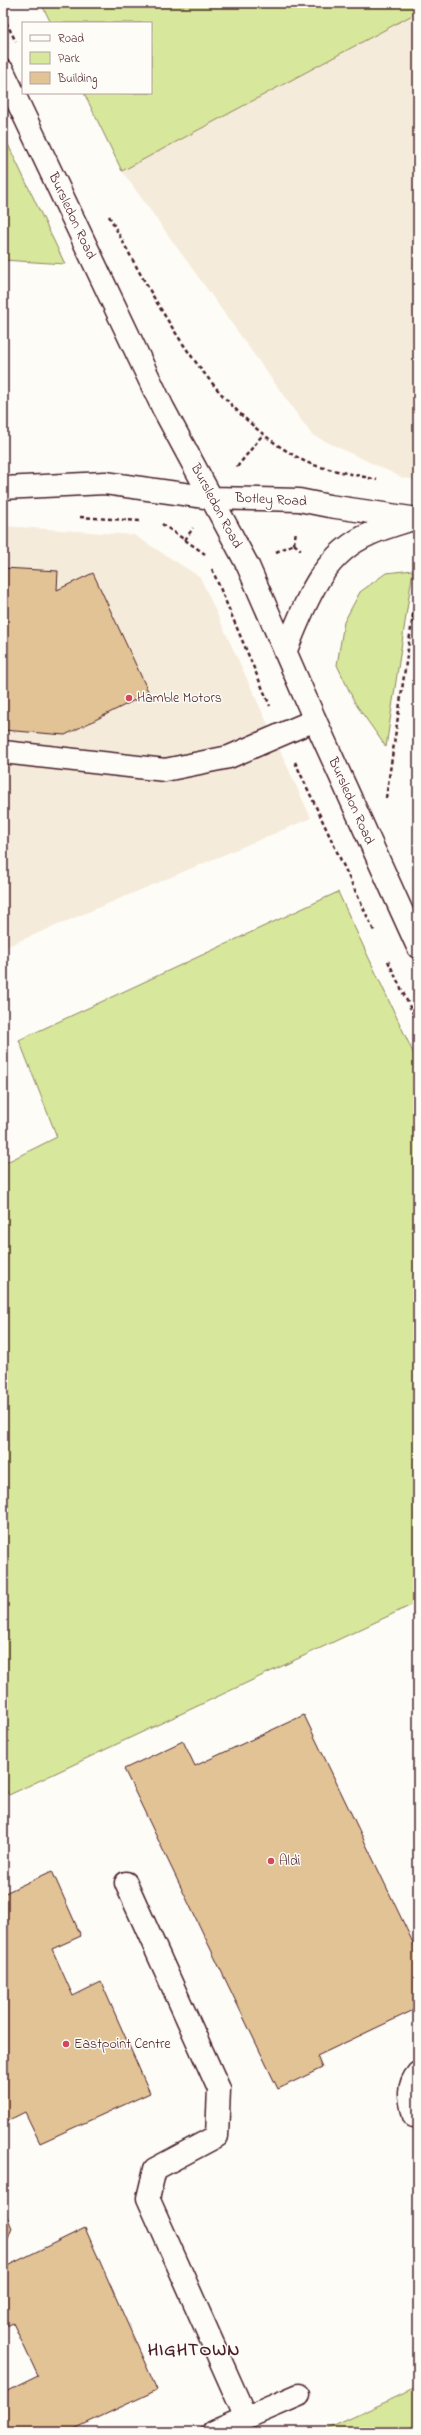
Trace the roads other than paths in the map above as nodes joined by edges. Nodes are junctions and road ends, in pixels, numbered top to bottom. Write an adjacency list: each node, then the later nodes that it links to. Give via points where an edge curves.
1 (3, 71): 3 (main road, Bursledon Road, via 163,408)
2 (3, 488): 3 (main road, Botley Road, via 105,483)
3 (212, 498): 4 (main road, Botley Road, via 299,500); 5 (main road, Bursledon Road, via 248,566)
4 (416, 519): 5 (main road, via 369,534 340,552 314,585)
5 (285, 652): 6 (main road, Bursledon Road)
6 (314, 720): 7 (main road, via 229,757 165,770); 8 (main road, Bursledon Road)
7 (3, 752)
8 (418, 947)
9 (126, 1883): 13 (main road, via 219,2089 217,2136 155,2170 148,2198)
10 (418, 2073): 11 (main road, via 412,2081 409,2095)
11 (414, 2116)
12 (299, 2395): 13 (main road)
13 (246, 2418): 14 (main road)
14 (213, 2432)

